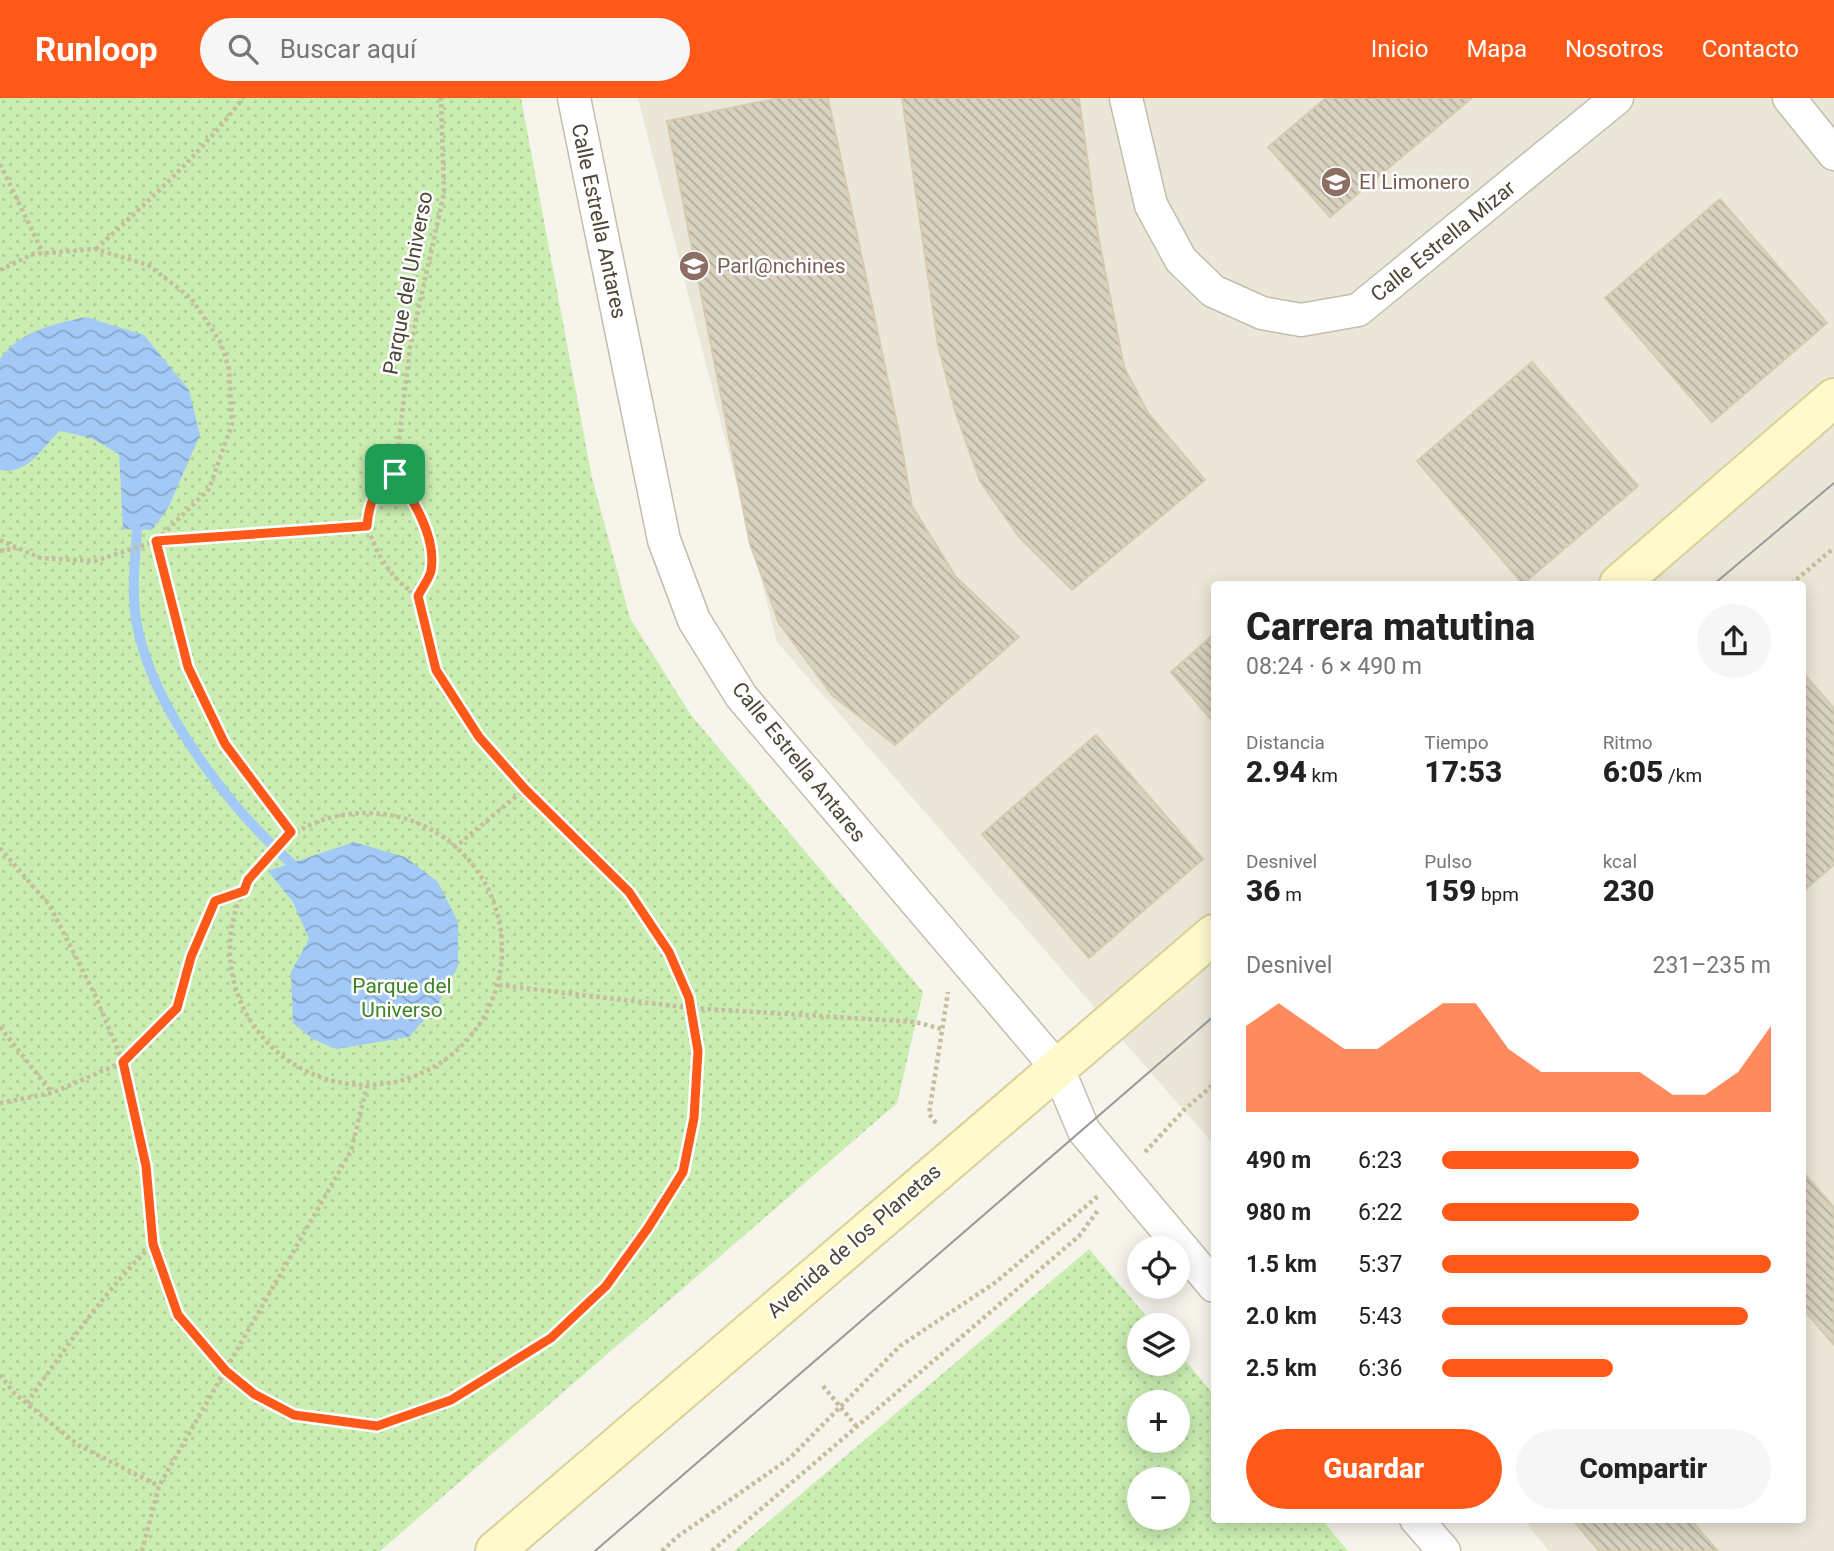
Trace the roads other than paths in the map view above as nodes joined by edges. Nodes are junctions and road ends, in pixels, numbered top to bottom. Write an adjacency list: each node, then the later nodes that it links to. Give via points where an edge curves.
1 (574, 98): 9 (street, Calle Estrella Antares, via 664,540 694,620 741,696)
2 (1126, 98): 3 (street, Calle Estrella Mizar, via 1151,205 1181,260 1213,291 1262,313 1301,320 1358,310)
3 (1617, 98)
4 (1789, 98): 5 (street)
5 (1834, 154)
6 (1834, 398): 7 (street)
7 (1622, 581)
8 (1211, 936): 9 (street, Avenida de los Planetas)
9 (1058, 1069): 10 (street, Calle Estrella Antares, via 1084,1130); 12 (street, Avenida de los Planetas)
10 (1211, 1283)
11 (1420, 1523): 13 (street)
12 (495, 1551)
13 (1444, 1551)

